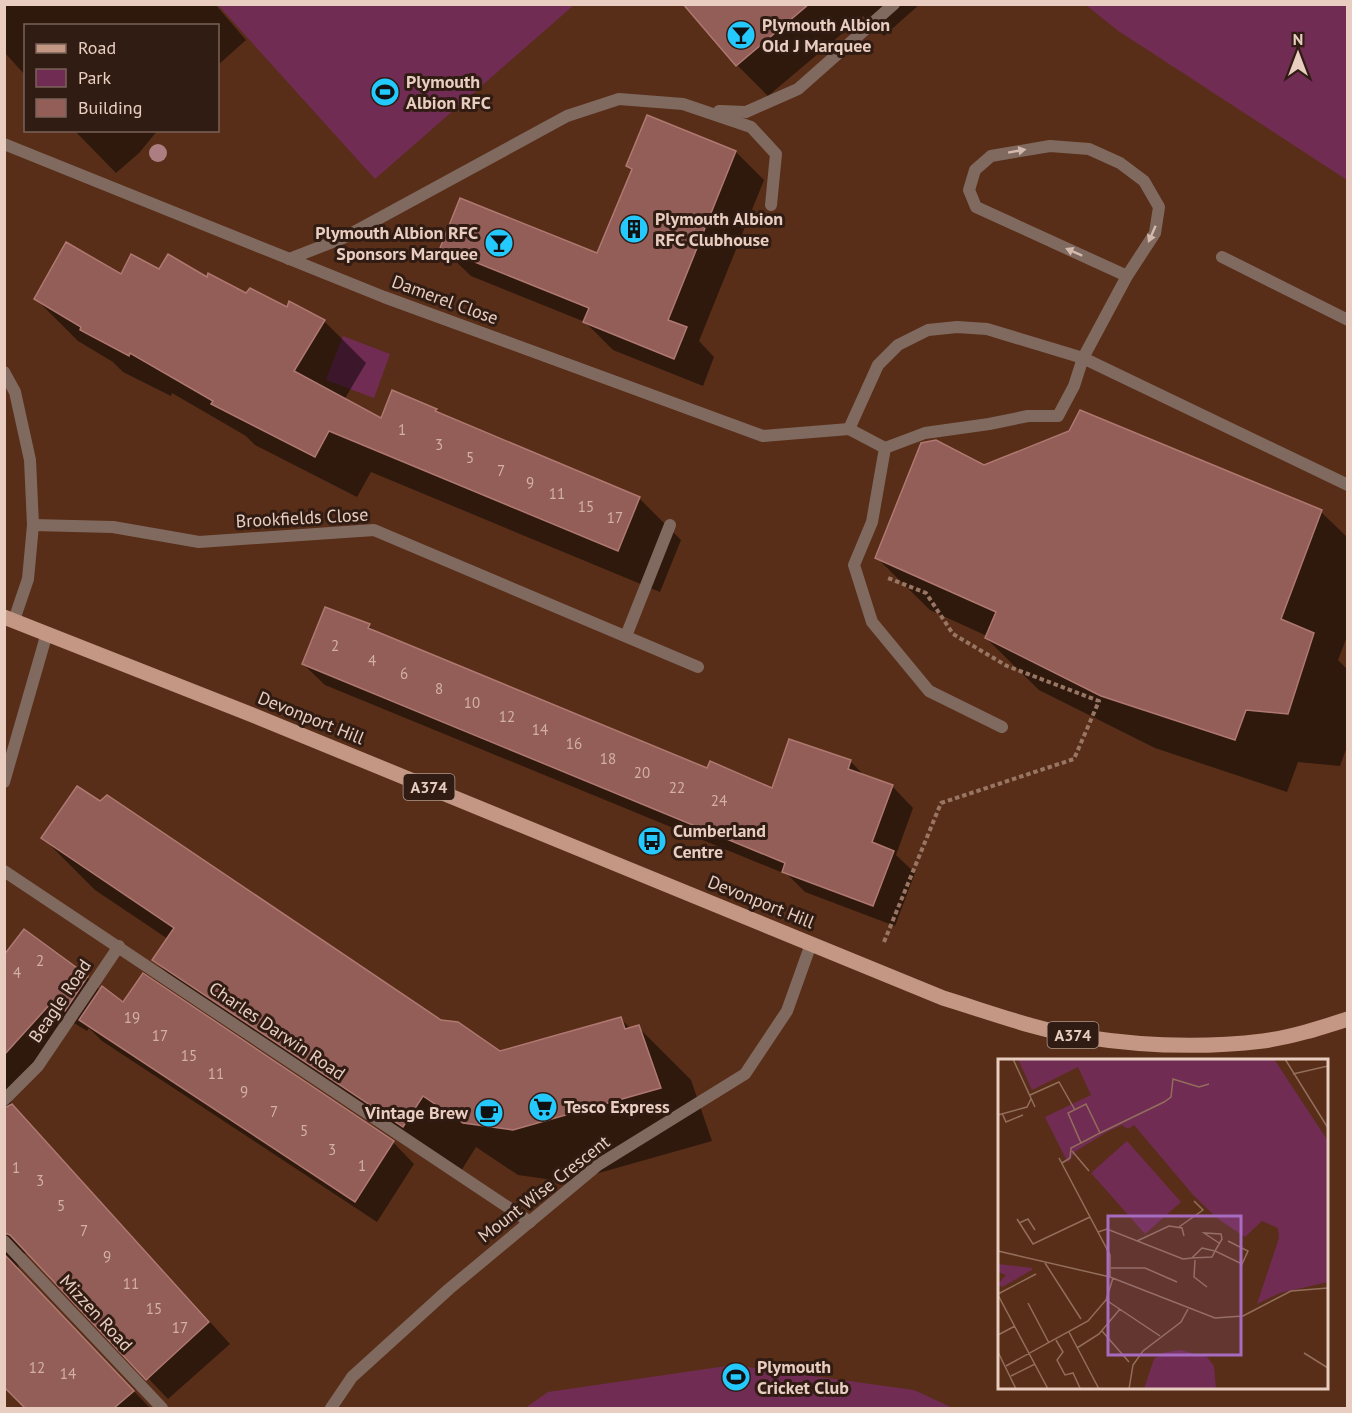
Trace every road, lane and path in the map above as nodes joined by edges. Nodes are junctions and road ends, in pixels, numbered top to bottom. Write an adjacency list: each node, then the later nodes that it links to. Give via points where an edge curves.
1 (894, 4): 2 (street, via 798,89 746,112)
2 (703, 110): 4 (street, via 751,127 776,154); 6 (street, via 683,104 619,99 567,116 343,238)
3 (4, 144): 6 (street, Damerel Close)
4 (771, 205)
5 (1222, 257): 8 (street)
6 (289, 259): 11 (street, Damerel Close, via 763,436)
7 (1127, 276): 7 (street, one-way to 7, via 976,207 969,190 975,170 991,156 1050,146 1089,149 1120,163 1144,181 1159,207 1155,233); 9 (street)
8 (1347, 320)
9 (1083, 358): 11 (street, via 987,329 928,330 898,345 878,365); 12 (street, via 1058,416 1028,416 924,433); 13 (street)
10 (4, 372): 14 (street, via 15,392 30,460)
11 (849, 429): 12 (street)
12 (885, 448): 16 (street, via 872,522)
13 (1347, 485)
14 (33, 525): 17 (street, via 28,579); 19 (street, Brookfields Close, via 113,527 199,542 374,530)
15 (670, 525): 19 (street)
16 (854, 565): 21 (street, via 872,621 929,691); 26 (path, via 926,593 953,634 1007,666 1099,701 1074,759 941,803)
17 (9, 619): 18 (main road, A374)
18 (47, 633): 22 (street); 24 (main road, Devonport Hill / A374)
19 (626, 636): 20 (street, Brookfields Close)
20 (698, 667)
21 (1002, 727)
22 (4, 782)
23 (4, 871): 25 (street, Charles Darwin Road)
24 (811, 944): 26 (main road, Devonport Hill / A374); 29 (street, Mount Wise Crescent, via 787,1011 745,1074 598,1165)
25 (119, 946): 28 (street, Beagle Road, via 38,1066); 29 (street, Charles Darwin Road)
26 (872, 969): 27 (main road, Devonport Hill / A374, via 943,998 1040,1028 1084,1037 1177,1046 1225,1044 1300,1034)
27 (1347, 1020)
28 (4, 1100)
29 (530, 1222): 32 (street, Mount Wise Crescent, via 352,1377)
30 (4, 1242): 31 (street, Mizzen Road)
31 (162, 1408)
32 (331, 1408)

